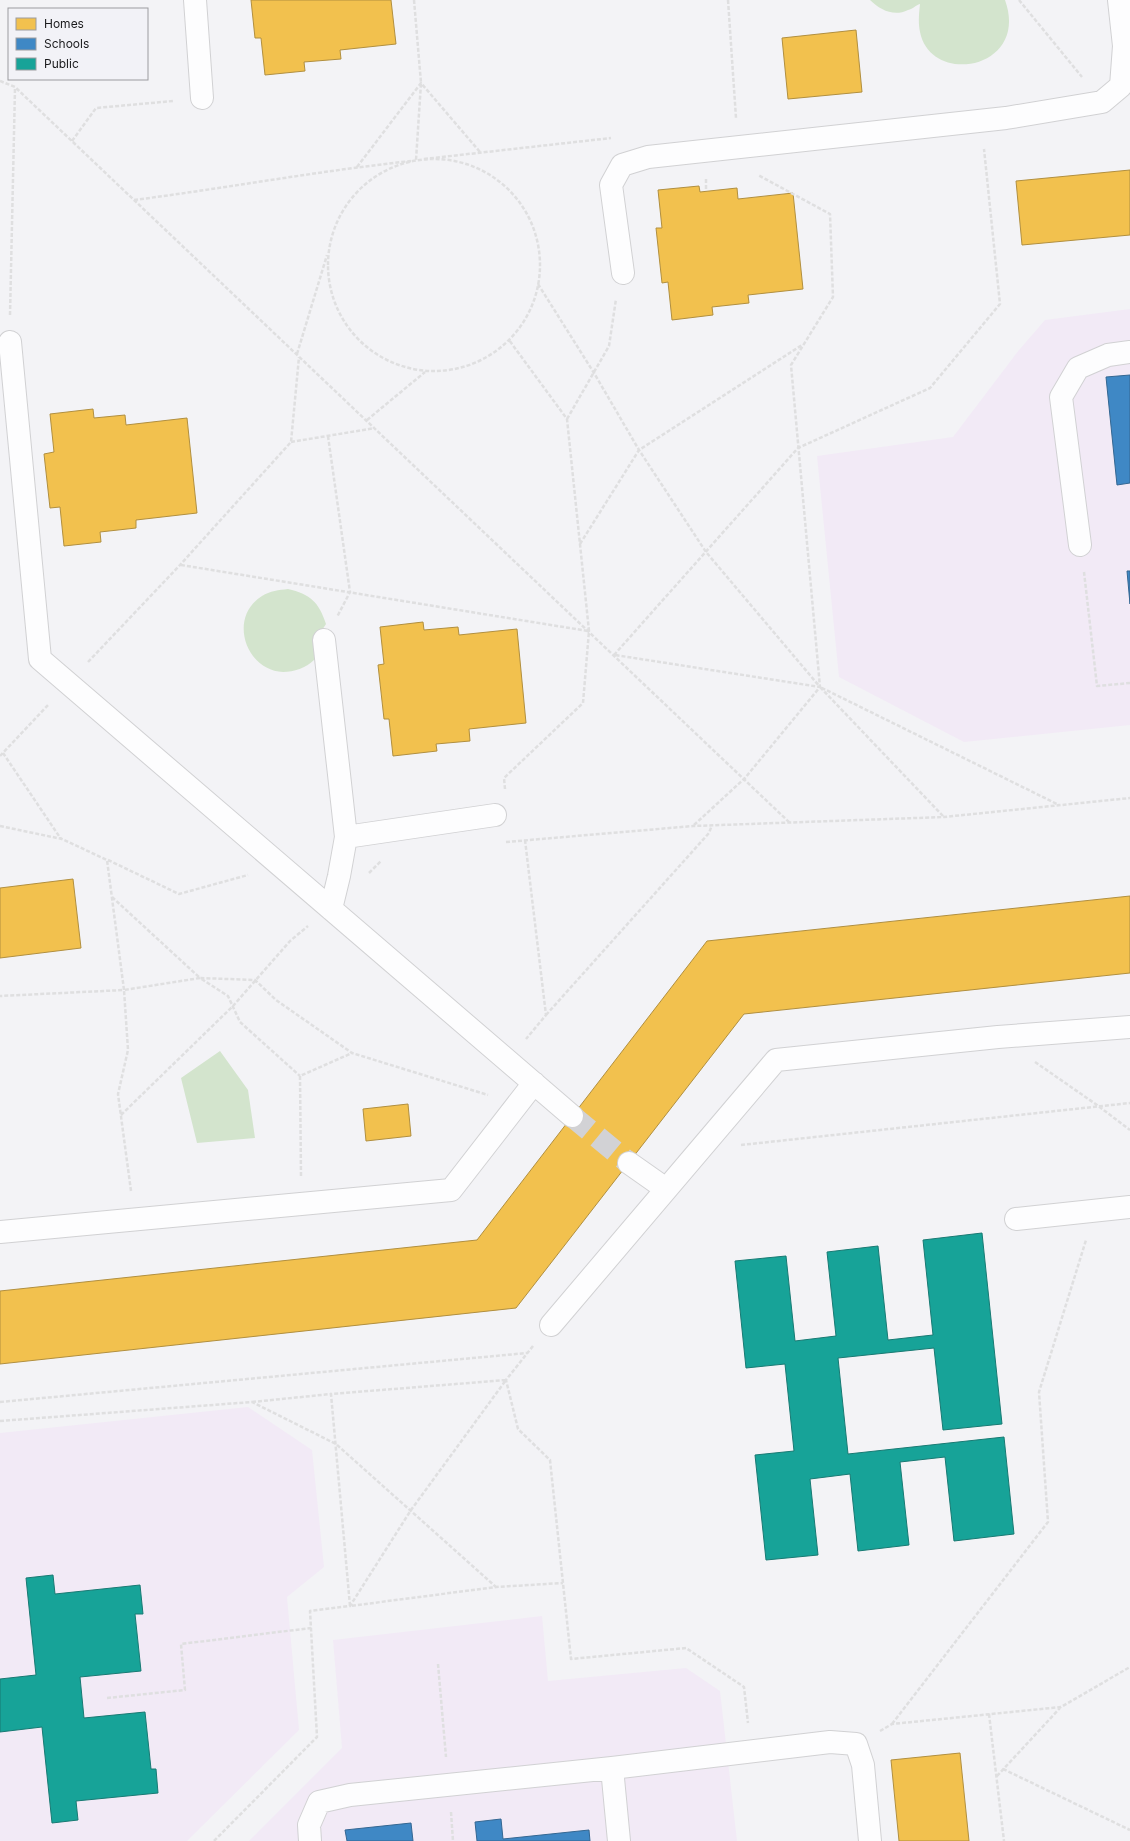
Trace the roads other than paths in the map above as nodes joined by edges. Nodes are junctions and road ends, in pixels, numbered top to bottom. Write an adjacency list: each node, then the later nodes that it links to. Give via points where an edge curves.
1 (195, 0): 3 (lane)
2 (1118, 0): 4 (lane, via 1124,46 1121,86 1102,102 980,120 648,157 622,164 611,185)
3 (202, 98)
4 (622, 270)
5 (10, 342): 11 (lane, via 40,659)
6 (1130, 352): 7 (lane, via 1108,355 1078,368 1061,397)
7 (1080, 545)
8 (324, 640): 10 (lane)
9 (495, 815): 10 (lane)
10 (346, 837): 11 (lane)
11 (331, 909): 13 (lane)
12 (1130, 1027): 16 (lane, via 998,1037 776,1060)
13 (534, 1083): 14 (lane); 19 (lane, via 451,1190)
14 (572, 1116)
15 (629, 1163): 16 (lane)
16 (666, 1189): 20 (lane)
17 (1130, 1207): 18 (lane)
18 (1016, 1219)
19 (0, 1232)
20 (551, 1325)
21 (612, 1768): 22 (lane, via 350,1794 319,1802 309,1825); 23 (lane); 24 (lane, via 830,1742 856,1744 863,1765)
22 (310, 1841)
23 (619, 1841)
24 (870, 1841)

